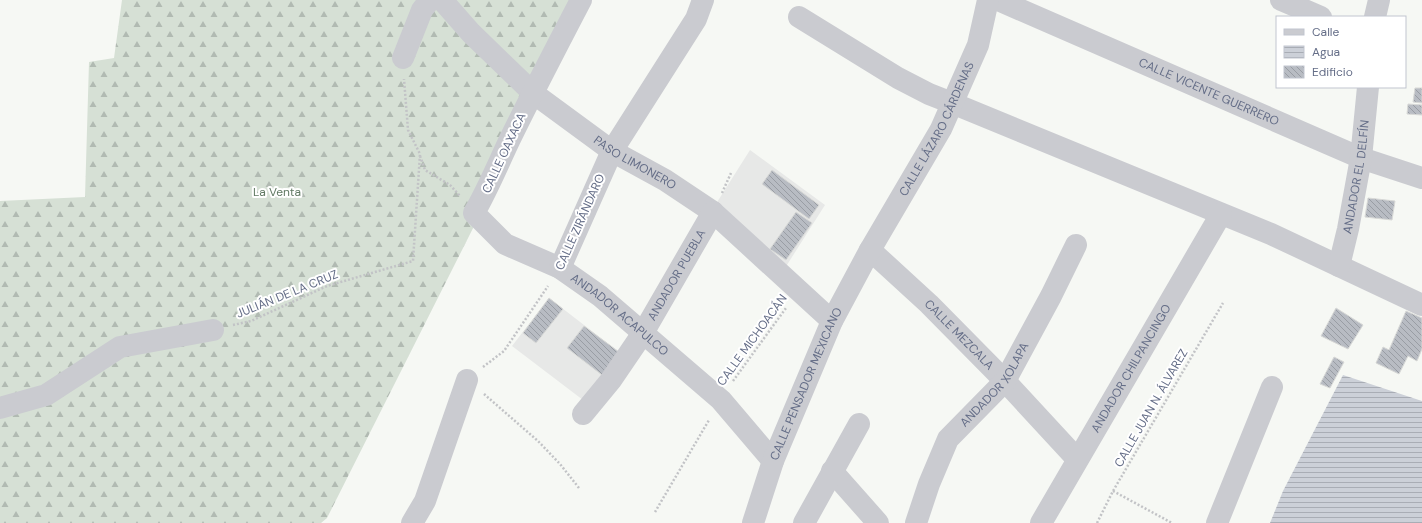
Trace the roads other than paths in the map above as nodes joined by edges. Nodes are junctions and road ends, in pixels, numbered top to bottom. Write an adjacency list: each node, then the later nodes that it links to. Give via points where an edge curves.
1 (430, 0): 12 (street, via 422,10)
2 (442, 0): 14 (street, PASO LIMONERO, via 471,33)
3 (582, 0): 14 (street, CALLE OAXACA)
4 (703, 0): 16 (street, CALLE ZIRÁNDARO, via 696,19)
5 (988, 0): 15 (street, CALLE LÁZARO CÁRDENAS, via 978,45)
6 (998, 0): 17 (street, CALLE VICENTE GUERRERO)
7 (1281, 0): 9 (street)
8 (1378, 0): 10 (street)
9 (1319, 16)
10 (1376, 16)
11 (798, 17): 15 (street, via 898,78)
12 (403, 58)
13 (1368, 88): 17 (street, ANDADOR EL DELFÍN)
14 (533, 93): 16 (street, PASO LIMONERO); 20 (street, CALLE OAXACA)
15 (952, 103): 21 (street); 23 (street, CALLE LÁZARO CÁRDENAS, via 940,129)
16 (612, 151): 19 (street, PASO LIMONERO, via 665,180); 25 (street, CALLE ZIRÁNDARO)
17 (1361, 158): 18 (street, CALLE VICENTE GUERRERO); 24 (street, ANDADOR EL DELFÍN)
18 (1422, 178)
19 (713, 212): 27 (street, PASO LIMONERO); 29 (street, ANDADOR PUEBLA)
20 (474, 213): 25 (street, ANDADOR ACAPULCO, via 505,244)
21 (1221, 214): 24 (street); 36 (street, ANDADOR CHILPANCINGO)
22 (1076, 245): 31 (street, ANDADOR XOLAPA)
23 (870, 250): 27 (street, CALLE PENSADOR MEXICANO); 31 (street, CALLE MEZCALA, via 929,304)
24 (1339, 266): 26 (street)
25 (560, 268): 29 (street, ANDADOR ACAPULCO, via 600,296)
26 (1422, 305)
27 (832, 321): 37 (street, CALLE PENSADOR MEXICANO)
28 (213, 330): 33 (street, via 120,347 46,395)
29 (643, 333): 34 (street, ANDADOR PUEBLA, via 612,380); 37 (street, ANDADOR ACAPULCO, via 721,400)
30 (467, 380): 39 (street, via 425,501)
31 (1005, 381): 36 (street, CALLE MEZCALA); 43 (street, ANDADOR XOLAPA, via 948,440)
32 (1272, 387): 45 (street)
33 (0, 408)
34 (583, 414)
35 (859, 424): 38 (street)
36 (1077, 459): 44 (street, ANDADOR CHILPANCINGO)
37 (773, 461): 40 (street, CALLE PENSADOR MEXICANO)
38 (832, 471): 41 (street); 42 (street)
39 (412, 523)
40 (753, 523)
41 (804, 523)
42 (878, 523)
43 (916, 523)
44 (1041, 523)
45 (1217, 523)

